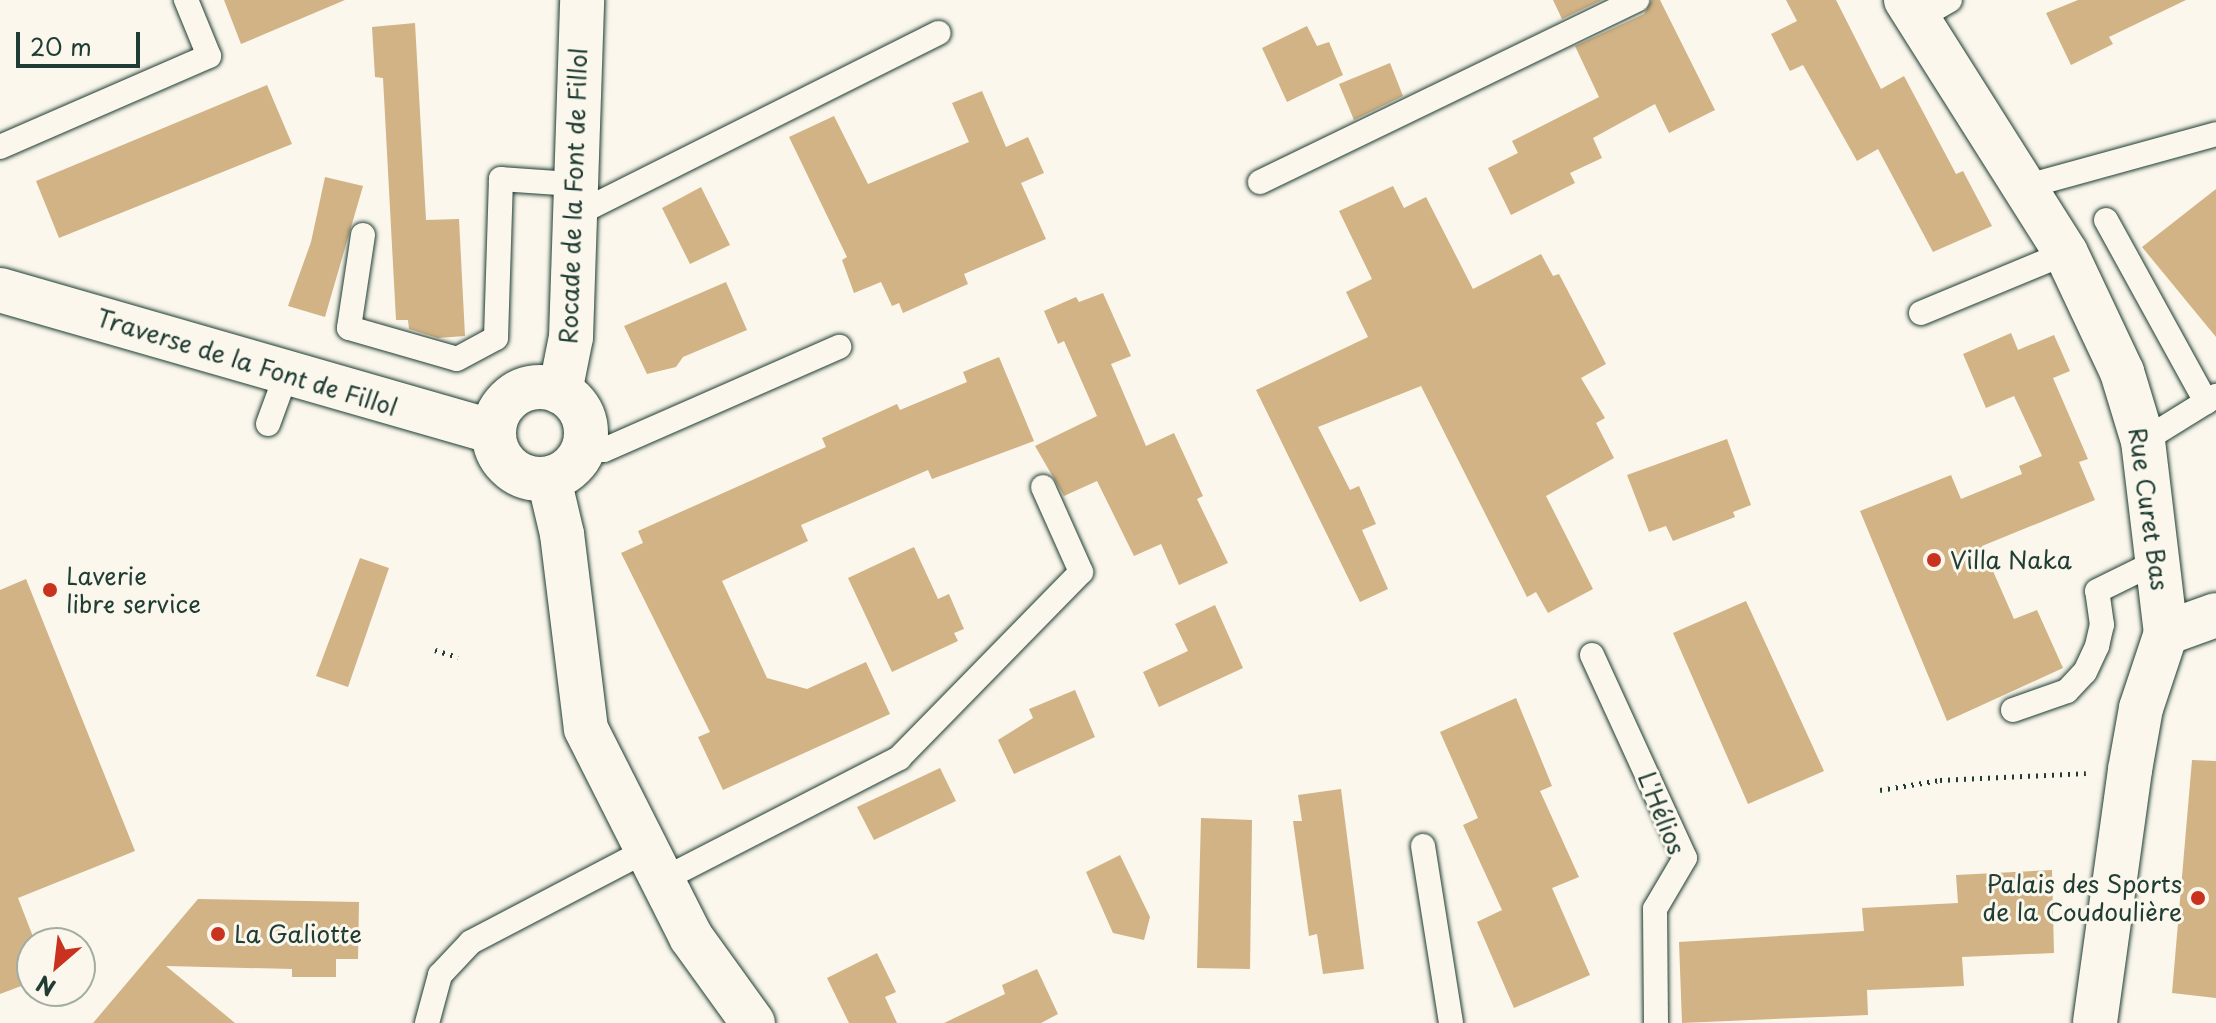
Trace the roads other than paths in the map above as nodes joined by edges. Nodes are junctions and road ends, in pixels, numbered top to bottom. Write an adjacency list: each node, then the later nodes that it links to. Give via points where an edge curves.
1 (186, 0): 7 (lane, via 209,56)
2 (582, 0): 10 (street, Rocade de la Font de Fillol)
3 (1637, 0): 8 (lane)
4 (1924, 6): 9 (street, Rue Curet Bas)
5 (938, 33): 10 (lane)
6 (2216, 134): 9 (lane)
7 (0, 147)
8 (1260, 182)
9 (2024, 187): 13 (street, Rue Curet Bas)
10 (572, 200): 12 (lane, via 501,179 496,338 457,359 349,328); 18 (street, Rocade de la Font de Fillol, via 571,337)
11 (2106, 220): 19 (lane)
12 (363, 235)
13 (2066, 253): 15 (lane); 22 (street, Rue Curet Bas, via 2122,372)
14 (0, 290): 17 (street, Traverse de la Font de Fillol)
15 (1921, 313)
16 (839, 347): 23 (lane, via 604,450)
17 (286, 375): 20 (lane); 21 (street, Traverse de la Font de Fillol)
18 (560, 392): 21 (street, via 544,387 521,391 502,407); 23 (street, via 583,417)
19 (2211, 399): 22 (lane)
20 (268, 424)
21 (494, 432): 24 (street, via 510,468)
22 (2143, 441): 26 (street, Rue Curet Bas)
23 (585, 446): 24 (street, via 572,467)
24 (549, 479): 32 (street, via 562,534 586,729)
25 (1043, 487): 32 (lane, via 1081,572 899,758)
26 (2158, 561): 28 (street, Rue Curet Bas); 30 (lane, via 2097,591 2102,625 2097,646 2085,672 2067,691)
27 (2216, 615): 28 (street)
28 (2166, 633): 37 (street, Rue Curet Bas, via 2141,708)
29 (1592, 655): 36 (lane, L'Hélios, via 1685,858 1655,909)
30 (2013, 710)
31 (1423, 846): 35 (lane)
32 (654, 865): 33 (lane, via 471,942 440,975); 34 (street, via 691,937)
33 (427, 1023)
34 (753, 1023)
35 (1451, 1023)
36 (1656, 1023)
37 (2095, 1023)

